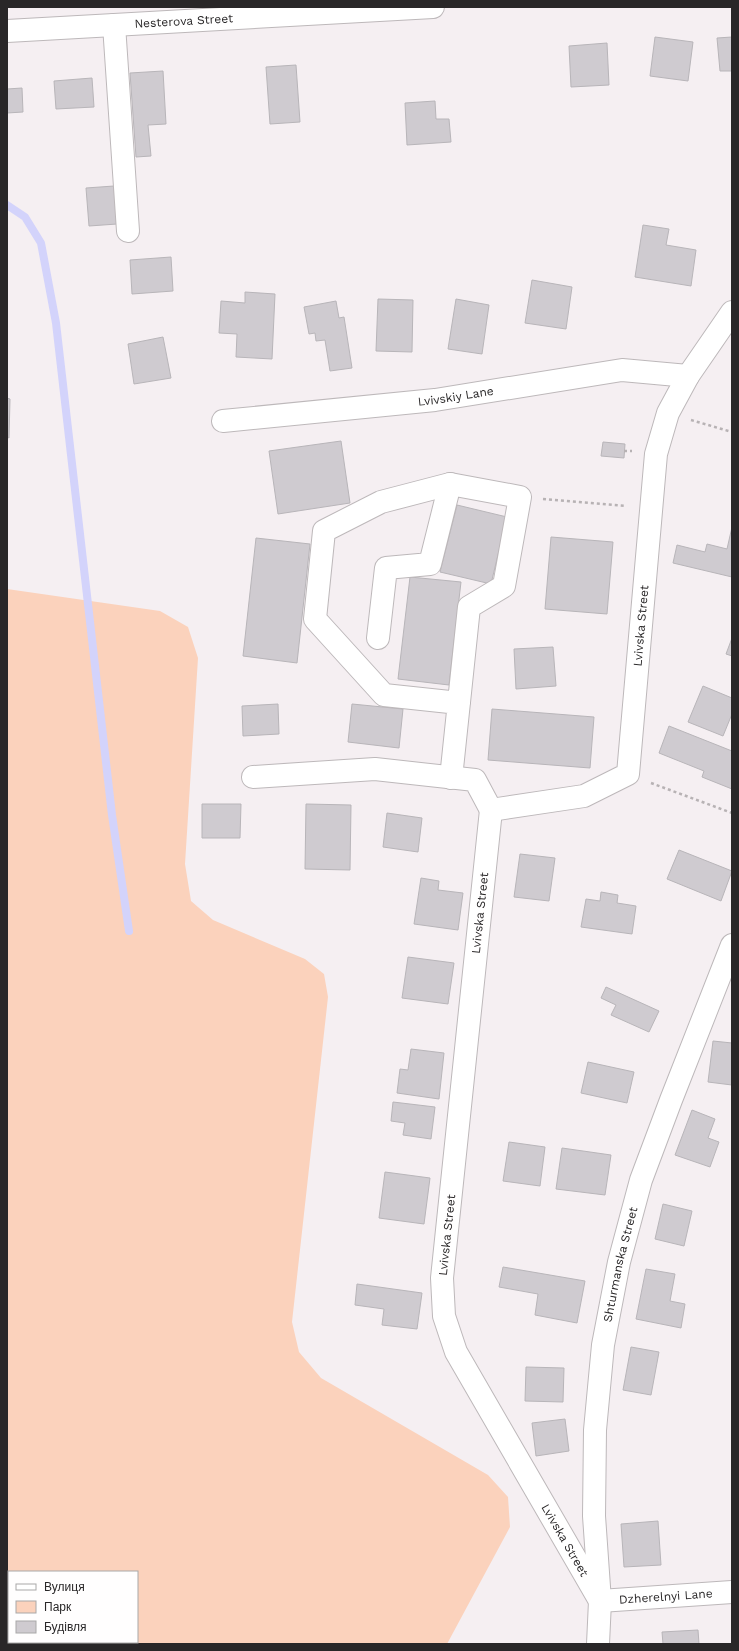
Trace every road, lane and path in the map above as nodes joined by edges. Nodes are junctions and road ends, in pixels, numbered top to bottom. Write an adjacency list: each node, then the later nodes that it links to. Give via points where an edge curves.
1 (433, 7): 2 (street, Nesterova Street)
2 (114, 25): 3 (street, Nesterova Street); 4 (street)
3 (7, 31)
4 (128, 231)
5 (732, 312): 6 (street, Lvivska Street)
6 (688, 376): 7 (street, Lvivska Street); 8 (street, Lvivskiy Lane, via 622,370 435,400)
7 (668, 413): 9 (path); 15 (street, Lvivska Street, via 656,454)
8 (222, 421)
9 (732, 432)
10 (450, 484): 13 (street, via 430,564 386,568); 14 (street, via 520,497 504,586 469,607); 14 (street, via 382,502 324,531 314,619 384,695)
11 (554, 500): 12 (path)
12 (617, 505)
13 (378, 638)
14 (459, 703): 17 (street)
15 (628, 774): 18 (street, via 584,796); 19 (path)
16 (253, 777): 17 (street, via 375,769)
17 (451, 778): 18 (street, via 475,780)
18 (491, 810): 22 (street, Lvivska Street, via 442,1278 444,1316 456,1352)
19 (732, 814)
20 (732, 945): 22 (street, Shturmanska Street, via 641,1180 618,1262 603,1346 594,1430 594,1516)
21 (732, 1592): 22 (street, Dzherelnyi Lane)
22 (600, 1601): 23 (street, Shturmanska Street)
23 (598, 1644)

